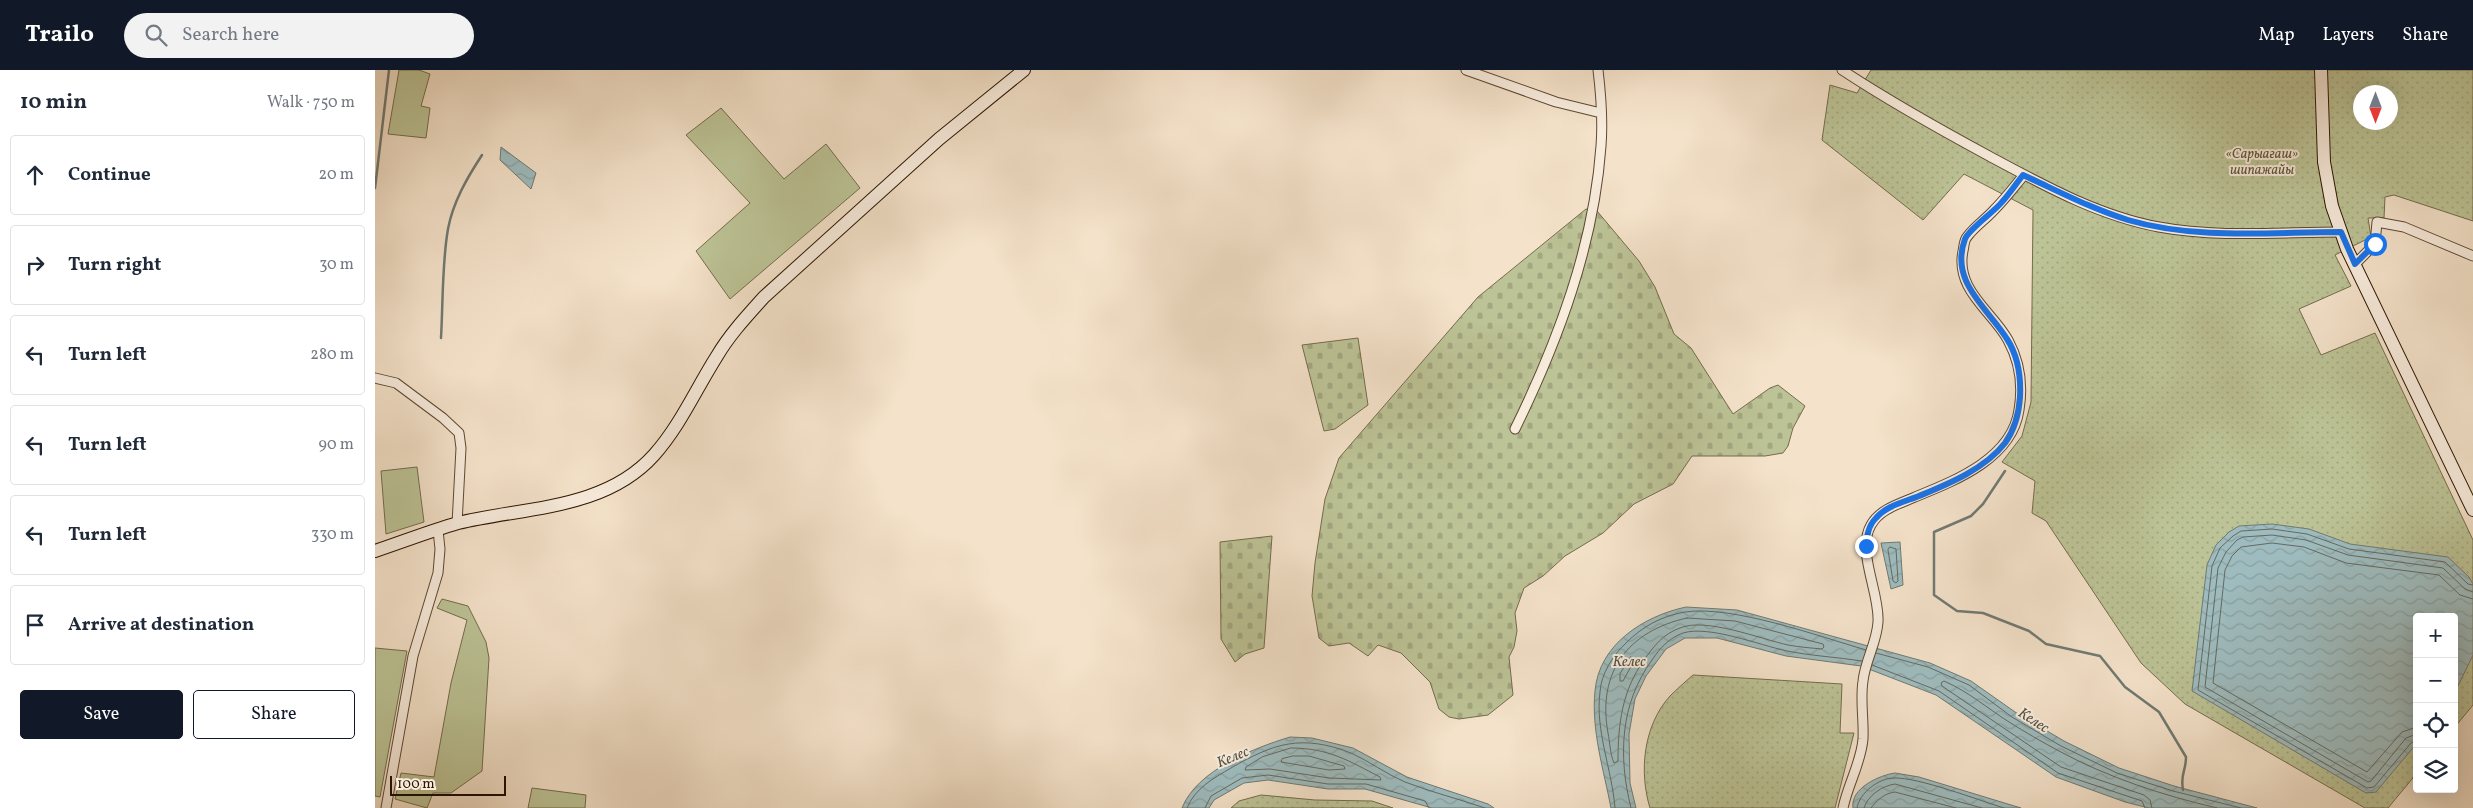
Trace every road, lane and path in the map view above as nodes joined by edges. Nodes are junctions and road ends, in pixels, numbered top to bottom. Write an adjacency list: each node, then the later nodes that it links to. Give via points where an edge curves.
1 (1024, 70): 14 (main road, via 939,139 764,297 718,354 668,437 637,472 571,502)
2 (1466, 70): 6 (street, via 1556,102)
3 (1598, 70): 6 (street)
4 (1842, 70): 7 (street)
5 (2321, 70): 8 (main road, via 2323,162)
6 (1601, 113): 12 (street, via 1596,194 1581,261 1545,368)
7 (2023, 175): 8 (street, via 2094,208 2160,227 2213,233); 18 (street, via 2002,202 1966,238 1962,256 1966,282 1982,309 2007,339 2016,358 2021,380 2019,412 2005,443 1990,458 1943,486 1889,508 1872,522 1866,546 1878,613 1877,630 1863,682 1863,738)
8 (2341, 232): 10 (main road)
9 (2473, 256): 10 (street, via 2404,227 2377,222 2375,244)
10 (2355, 264): 13 (main road)
11 (375, 378): 14 (street, via 396,383 459,433)
12 (1515, 429)
13 (2473, 510)
14 (457, 524): 15 (main road)
15 (438, 530): 16 (main road); 17 (street, via 438,573 413,656)
16 (375, 551)
17 (386, 808)
18 (1843, 808)

